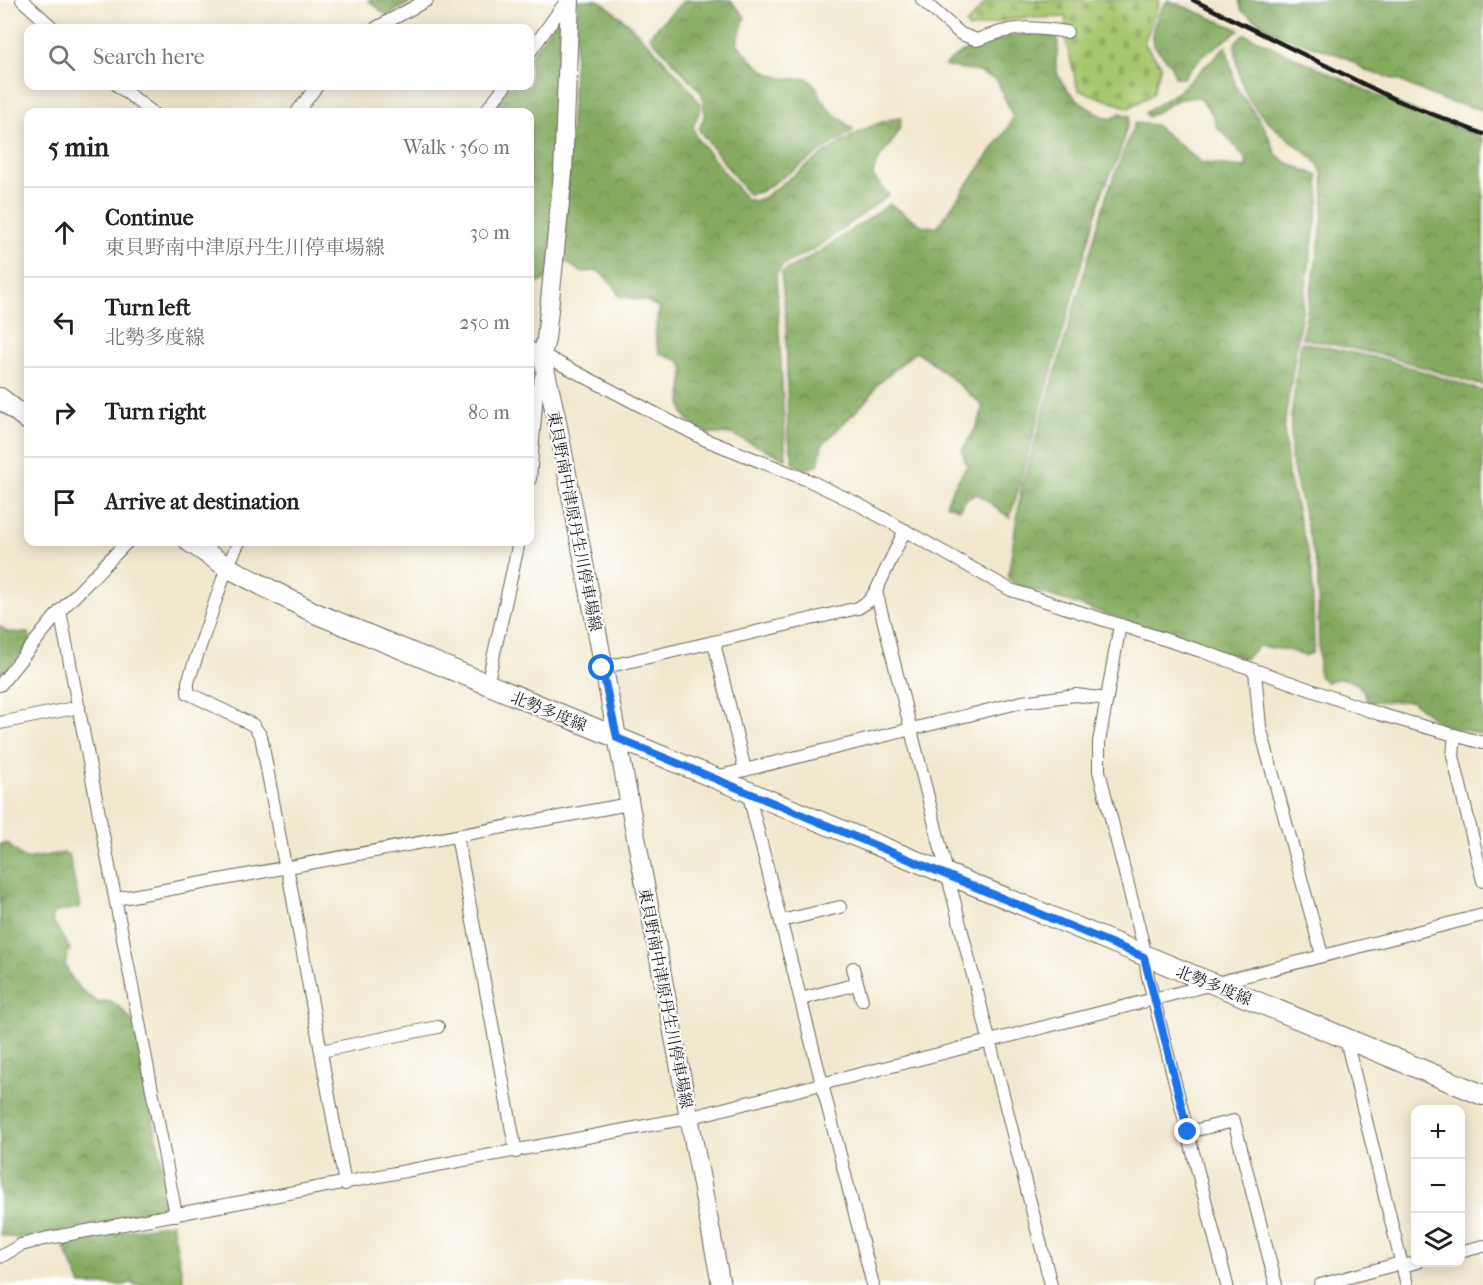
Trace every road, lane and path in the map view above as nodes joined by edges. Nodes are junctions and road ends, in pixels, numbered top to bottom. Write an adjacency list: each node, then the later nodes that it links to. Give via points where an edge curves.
1 (22, 0): 5 (street)
2 (428, 0): 6 (street)
3 (568, 0): 8 (street); 15 (main road, 東貝野南中津原丹生川停車場線, via 563,173 546,339)
4 (922, 0): 7 (street, via 961,34 976,40 1005,29 1033,26)
5 (49, 24)
6 (383, 24)
7 (1067, 32)
8 (534, 47)
9 (123, 90): 12 (street)
10 (314, 90): 13 (street)
11 (502, 90): 14 (street)
12 (147, 108)
13 (300, 108)
14 (488, 108)
15 (539, 357): 18 (street); 19 (street, via 706,440 810,481); 29 (main road, 東貝野南中津原丹生川停車場線)
16 (0, 398): 17 (main road)
17 (24, 417)
18 (534, 429)
19 (905, 530): 25 (street); 27 (street, via 1011,590)
20 (123, 546): 26 (street)
21 (196, 546): 24 (main road, 北勢多度線)
22 (237, 546): 24 (street)
23 (518, 546): 32 (street)
24 (227, 567): 32 (main road, 北勢多度線, via 315,613); 45 (street, via 188,682 188,693 254,726 261,736)
25 (876, 591): 28 (street, via 858,608); 36 (street)
26 (60, 611): 31 (street); 34 (street)
27 (1120, 626): 30 (street); 33 (street)
28 (714, 643): 29 (street); 40 (street)
29 (602, 668): 38 (main road, 東貝野南中津原丹生川停車場線)
30 (1255, 671): 37 (street, via 1379,714); 52 (street, via 1260,727)
31 (0, 685)
32 (487, 686): 38 (main road, 北勢多度線)
33 (1107, 699): 36 (street, via 1052,697); 53 (street, via 1099,742 1099,771)
34 (79, 707): 35 (street); 48 (street)
35 (0, 723)
36 (911, 729): 40 (street); 46 (street)
37 (1455, 735): 39 (street); 47 (street, via 1453,756)
38 (617, 738): 41 (main road, 北勢多度線); 43 (main road, 東貝野南中津原丹生川停車場線)
39 (1483, 742)
40 (745, 770): 41 (street)
41 (712, 778): 42 (main road, 北勢多度線)
42 (748, 792): 46 (main road, 北勢多度線); 51 (street)
43 (629, 804): 44 (street); 66 (main road, 東貝野南中津原丹生川停車場線)
44 (457, 836): 45 (street); 68 (street)
45 (286, 866): 48 (street); 63 (street)
46 (946, 875): 53 (main road, 北勢多度線); 62 (street)
47 (1483, 881)
48 (116, 899): 70 (street)
49 (840, 907): 51 (street)
50 (1483, 915): 52 (street)
51 (781, 921): 57 (street)
52 (1322, 955): 55 (street)
53 (1144, 957): 55 (main road, 北勢多度線); 59 (street)
54 (853, 968): 56 (street)
55 (1210, 983): 59 (street); 61 (main road, 北勢多度線)
56 (857, 984): 57 (street); 58 (street)
57 (801, 999): 64 (street)
58 (862, 1000)
59 (1155, 1000): 62 (street); 67 (street)
60 (438, 1027): 63 (street)
61 (1346, 1040): 65 (main road, 北勢多度線); 75 (street)
62 (989, 1042): 64 (street); 78 (street)
63 (321, 1051): 69 (street)
64 (824, 1083): 66 (street); 77 (street)
65 (1483, 1095)
66 (688, 1118): 68 (street); 76 (main road, 東貝野南中津原丹生川停車場線)
67 (1188, 1132): 79 (street); 80 (street, via 1234,1121)
68 (516, 1152): 69 (street)
69 (345, 1184): 70 (street)
70 (176, 1215): 73 (street, via 44,1239 21,1245)
71 (1483, 1246): 72 (street)
72 (1465, 1251)
73 (0, 1257)
74 (1411, 1264): 75 (street)
75 (1402, 1265): 81 (street); 82 (street)
76 (721, 1285)
77 (873, 1285)
78 (1051, 1285)
79 (1227, 1285)
80 (1276, 1285)
81 (1320, 1285)
82 (1407, 1285)

